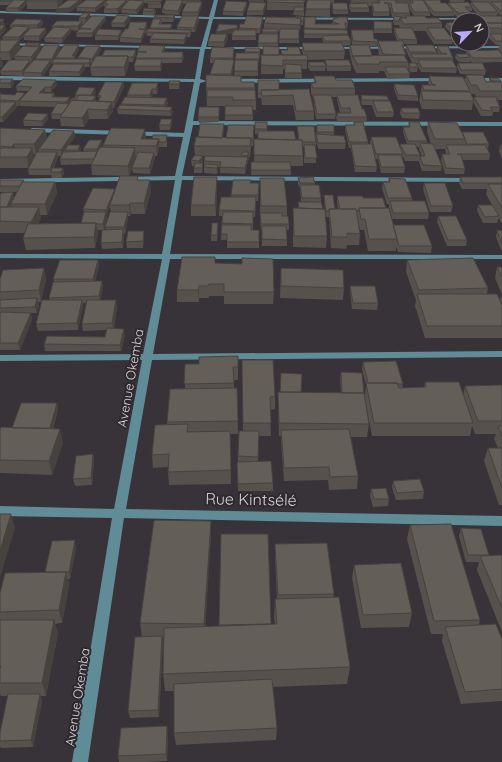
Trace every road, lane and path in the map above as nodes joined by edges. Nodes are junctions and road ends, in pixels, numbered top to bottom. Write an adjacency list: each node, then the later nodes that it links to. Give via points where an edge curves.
1 (216, 0): 3 (street, Avenue Okemba)
2 (0, 12): 3 (street)
3 (211, 18): 4 (street); 9 (street, Avenue Okemba)
4 (409, 19)
5 (416, 19): 6 (street)
6 (450, 19)
7 (0, 44): 9 (street)
8 (502, 47): 9 (street)
9 (203, 48): 14 (street, Avenue Okemba)
10 (0, 78): 14 (street)
11 (452, 80): 16 (street)
12 (468, 80): 13 (street)
13 (502, 80)
14 (198, 81): 15 (street); 17 (street, Avenue Okemba)
15 (213, 81)
16 (221, 81)
17 (190, 123): 18 (street); 20 (street, Avenue Okemba)
18 (502, 124)
19 (28, 130): 20 (street)
20 (187, 135): 21 (street, Avenue Okemba)
21 (179, 178): 22 (street); 23 (street); 25 (street, Avenue Okemba)
22 (478, 180)
23 (0, 181)
24 (0, 256): 25 (street)
25 (166, 257): 26 (street); 29 (street, Avenue Okemba)
26 (502, 257)
27 (502, 354): 29 (street)
28 (0, 358): 29 (street)
29 (148, 358): 31 (street, Avenue Okemba)
30 (0, 511): 31 (street, Rue Kintsélé)
31 (119, 513): 32 (street, Rue Kintsélé); 33 (street, Avenue Okemba)
32 (502, 521)
33 (80, 762)

